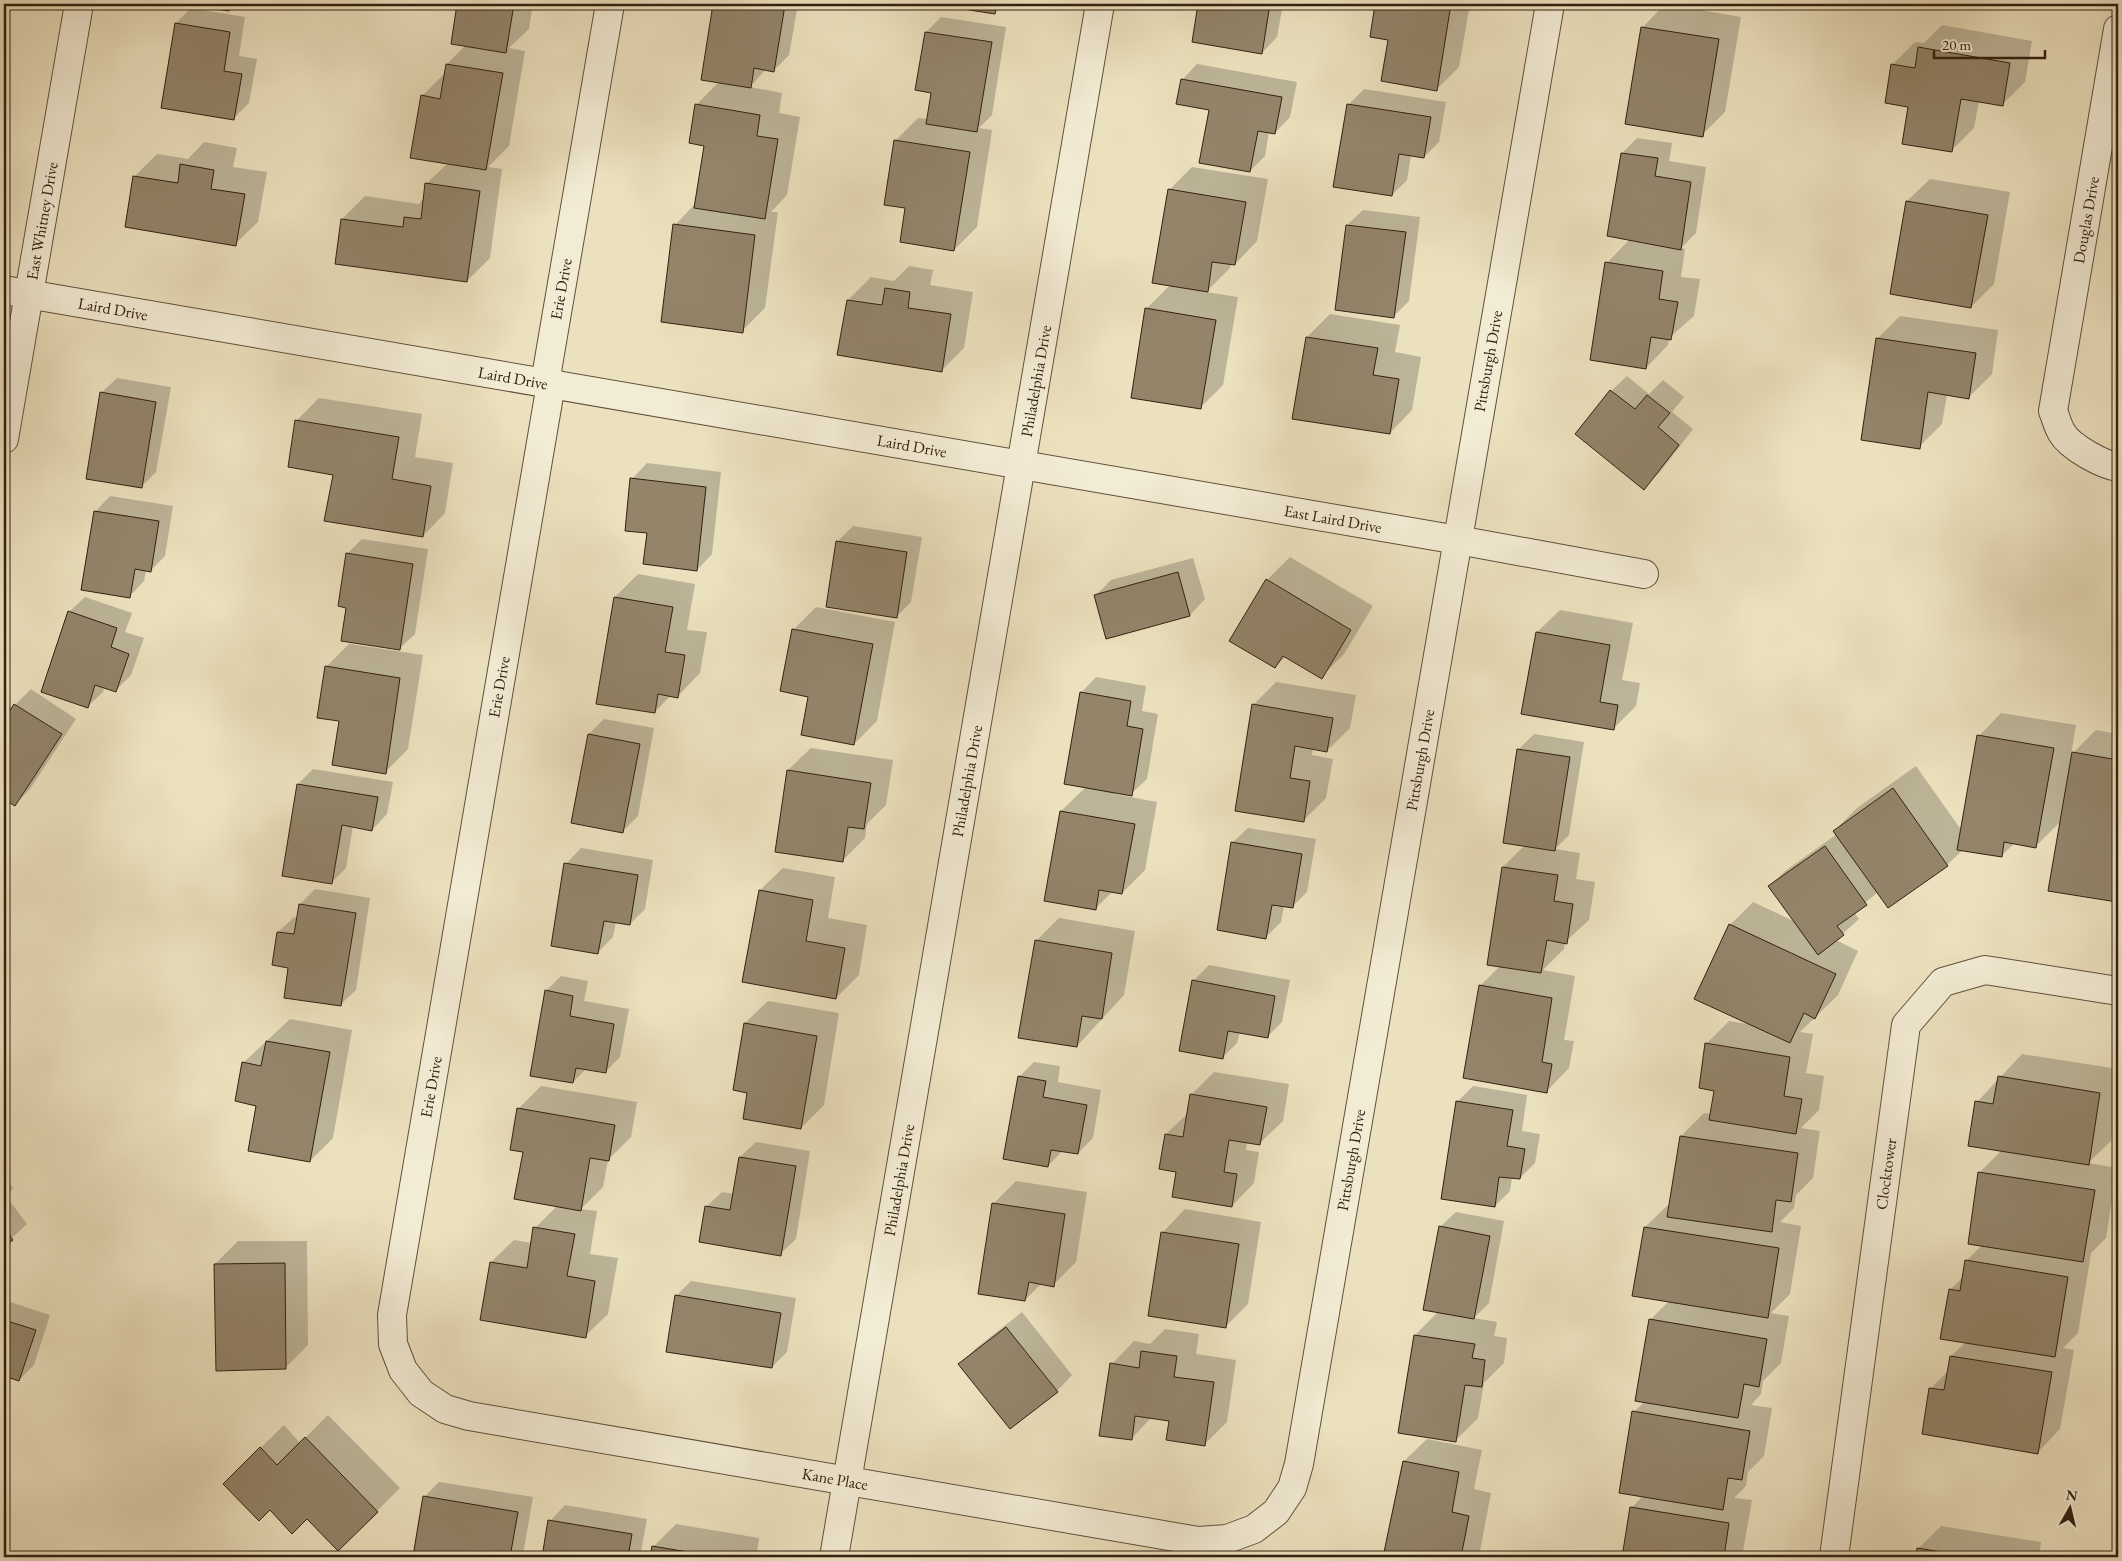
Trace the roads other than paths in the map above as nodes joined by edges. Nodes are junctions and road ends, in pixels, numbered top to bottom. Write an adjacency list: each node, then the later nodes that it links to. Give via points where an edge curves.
1 (79, 4): 6 (street, East Whitney Drive)
2 (610, 4): 7 (street, Erie Drive, via 547,371)
3 (1100, 4): 9 (street, Philadelphia Drive)
4 (1550, 4): 11 (street, Pittsburgh Drive)
5 (2118, 29): 10 (street, Douglas Drive, via 2053,411 2062,434 2084,452)
6 (16, 293): 7 (street, Laird Drive); 8 (street, East Whitney Drive)
7 (551, 384): 9 (street, Laird Drive); 14 (street, Erie Drive, via 392,1316 393,1344)
8 (4, 439)
9 (1021, 465): 11 (street, East Laird Drive); 15 (street, Philadelphia Drive)
10 (2118, 467)
11 (1458, 540): 12 (street, East Laird Drive); 16 (street, Pittsburgh Drive, via 1299,1464 1292,1488)
12 (1644, 574)
13 (2118, 991): 18 (street, Clocktower, via 1986,970 1943,982 1906,1025)
14 (404, 1370): 15 (street, Kane Place, via 421,1393 445,1409 469,1416)
15 (847, 1481): 16 (street, Kane Place, via 1198,1541 1227,1539 1254,1529); 17 (street, Philadelphia Drive)
16 (1276, 1512)
17 (834, 1557)
18 (1834, 1557)

